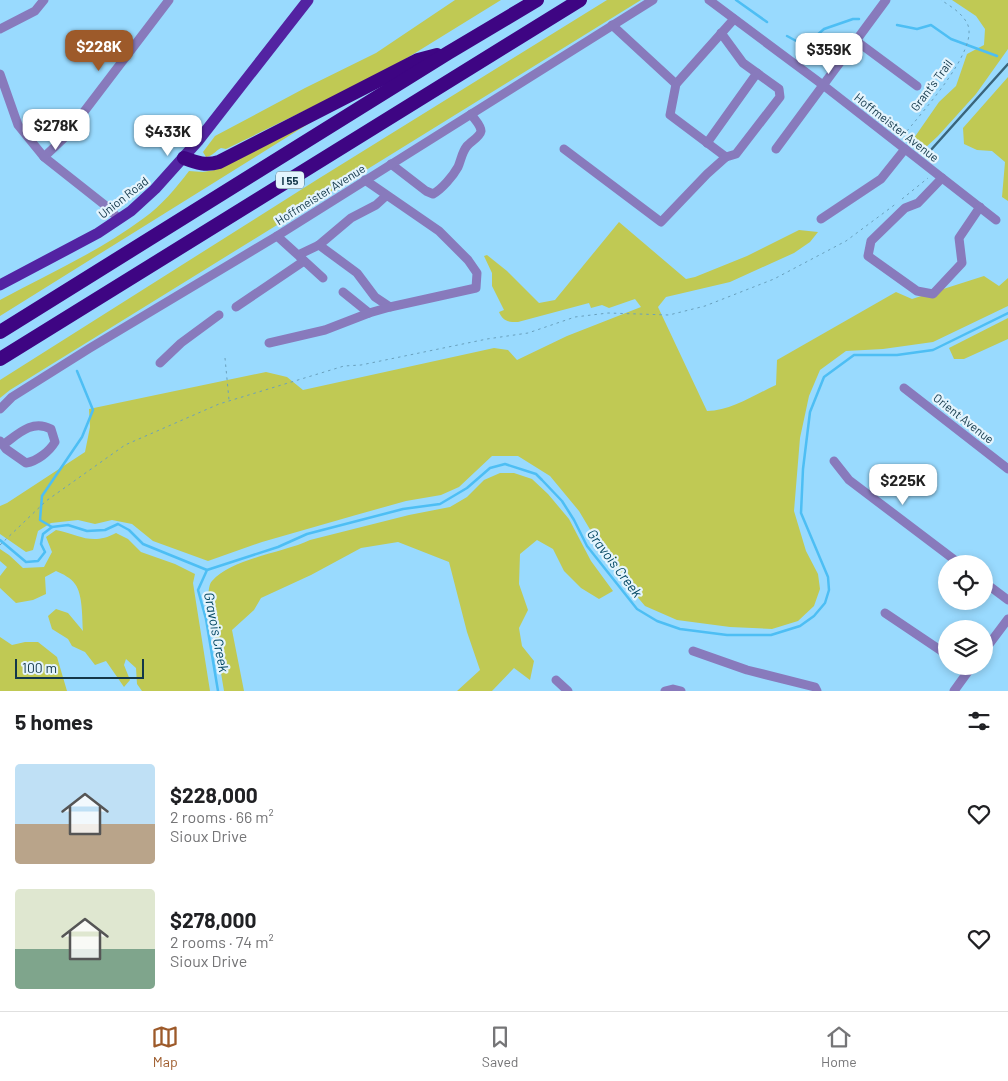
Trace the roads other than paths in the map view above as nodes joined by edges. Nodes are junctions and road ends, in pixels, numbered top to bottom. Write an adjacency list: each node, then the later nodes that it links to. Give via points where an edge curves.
1 (44, 0): 11 (street, via 35,11)
2 (169, 0): 25 (street, via 64,138)
3 (308, 0): 27 (main road, Union Road)
4 (537, 0): 14 (highway, I 55)
5 (580, 0): 48 (highway, I 55)
6 (653, 0): 10 (street, Hoffmeister Avenue)
7 (709, 0): 9 (street, Hoffmeister Avenue)
8 (886, 0): 13 (street)
9 (734, 19): 12 (street); 18 (street, Hoffmeister Avenue)
10 (612, 25): 17 (street); 20 (street, Hoffmeister Avenue)
11 (0, 29)
12 (721, 33): 15 (street, via 743,63); 17 (street)
13 (855, 40): 18 (street); 19 (street)
14 (448, 53): 27 (highway, via 418,60 220,162 208,165); 46 (highway, I 55)
15 (757, 73): 21 (street); 26 (street, via 779,89 780,97 736,154)
16 (0, 74): 25 (street, via 18,125)
17 (676, 84): 21 (street, via 670,116)
18 (823, 85): 23 (street); 24 (street, Hoffmeister Avenue)
19 (917, 86)
20 (471, 114): 28 (street, Hoffmeister Avenue); 28 (street, via 481,130 480,134 466,147 458,168 434,194)
21 (707, 143): 26 (street)
22 (564, 149): 26 (street, via 661,222)
23 (776, 149)
24 (905, 150): 29 (street, Hoffmeister Avenue); 33 (street, via 881,179)
25 (44, 157): 34 (street)
26 (726, 157)
27 (184, 158): 34 (main road, Union Road, via 157,188)
28 (391, 164): 30 (street, Hoffmeister Avenue)
29 (942, 178): 32 (street, Hoffmeister Avenue); 32 (street, via 918,203 905,208 871,241 868,256 917,291 934,294 962,263 959,238)
30 (365, 180): 31 (street); 36 (street, Hoffmeister Avenue)
31 (387, 195): 37 (street, via 376,205 351,218); 43 (street, via 439,231 477,273 476,288)
32 (980, 207): 35 (street, Hoffmeister Avenue)
33 (821, 219)
34 (119, 220): 40 (main road, Union Road)
35 (996, 220)
36 (277, 236): 38 (street); 51 (street, Hoffmeister Avenue, via 90,348 12,397)
37 (319, 245): 38 (street); 43 (street, via 357,273 375,297)
38 (301, 258): 39 (street); 42 (street)
39 (324, 278)
40 (1, 281)
41 (342, 292): 44 (street)
42 (236, 307)
43 (390, 307): 44 (street)
44 (369, 313): 47 (street, via 325,330)
45 (219, 315): 49 (street, via 181,342)
46 (0, 332)
47 (269, 343)
48 (0, 359)
49 (160, 363)
50 (904, 388): 54 (street, Orient Avenue)
51 (0, 409)
52 (2, 443): 52 (street, via 26,463 50,450 55,442 51,429 36,425)
53 (834, 461): 55 (street, via 849,480)
54 (1008, 469)
55 (948, 555)
56 (993, 589): 57 (street)
57 (1008, 600)
58 (885, 613): 61 (street)
59 (1008, 619): 60 (street)
60 (993, 639)
61 (938, 649)
62 (693, 651): 68 (street, via 746,670 815,687)
63 (964, 675): 69 (street)
64 (556, 680): 65 (street)
65 (568, 691)
66 (665, 691): 67 (street)
67 (681, 691)
68 (817, 691)
69 (954, 691)

